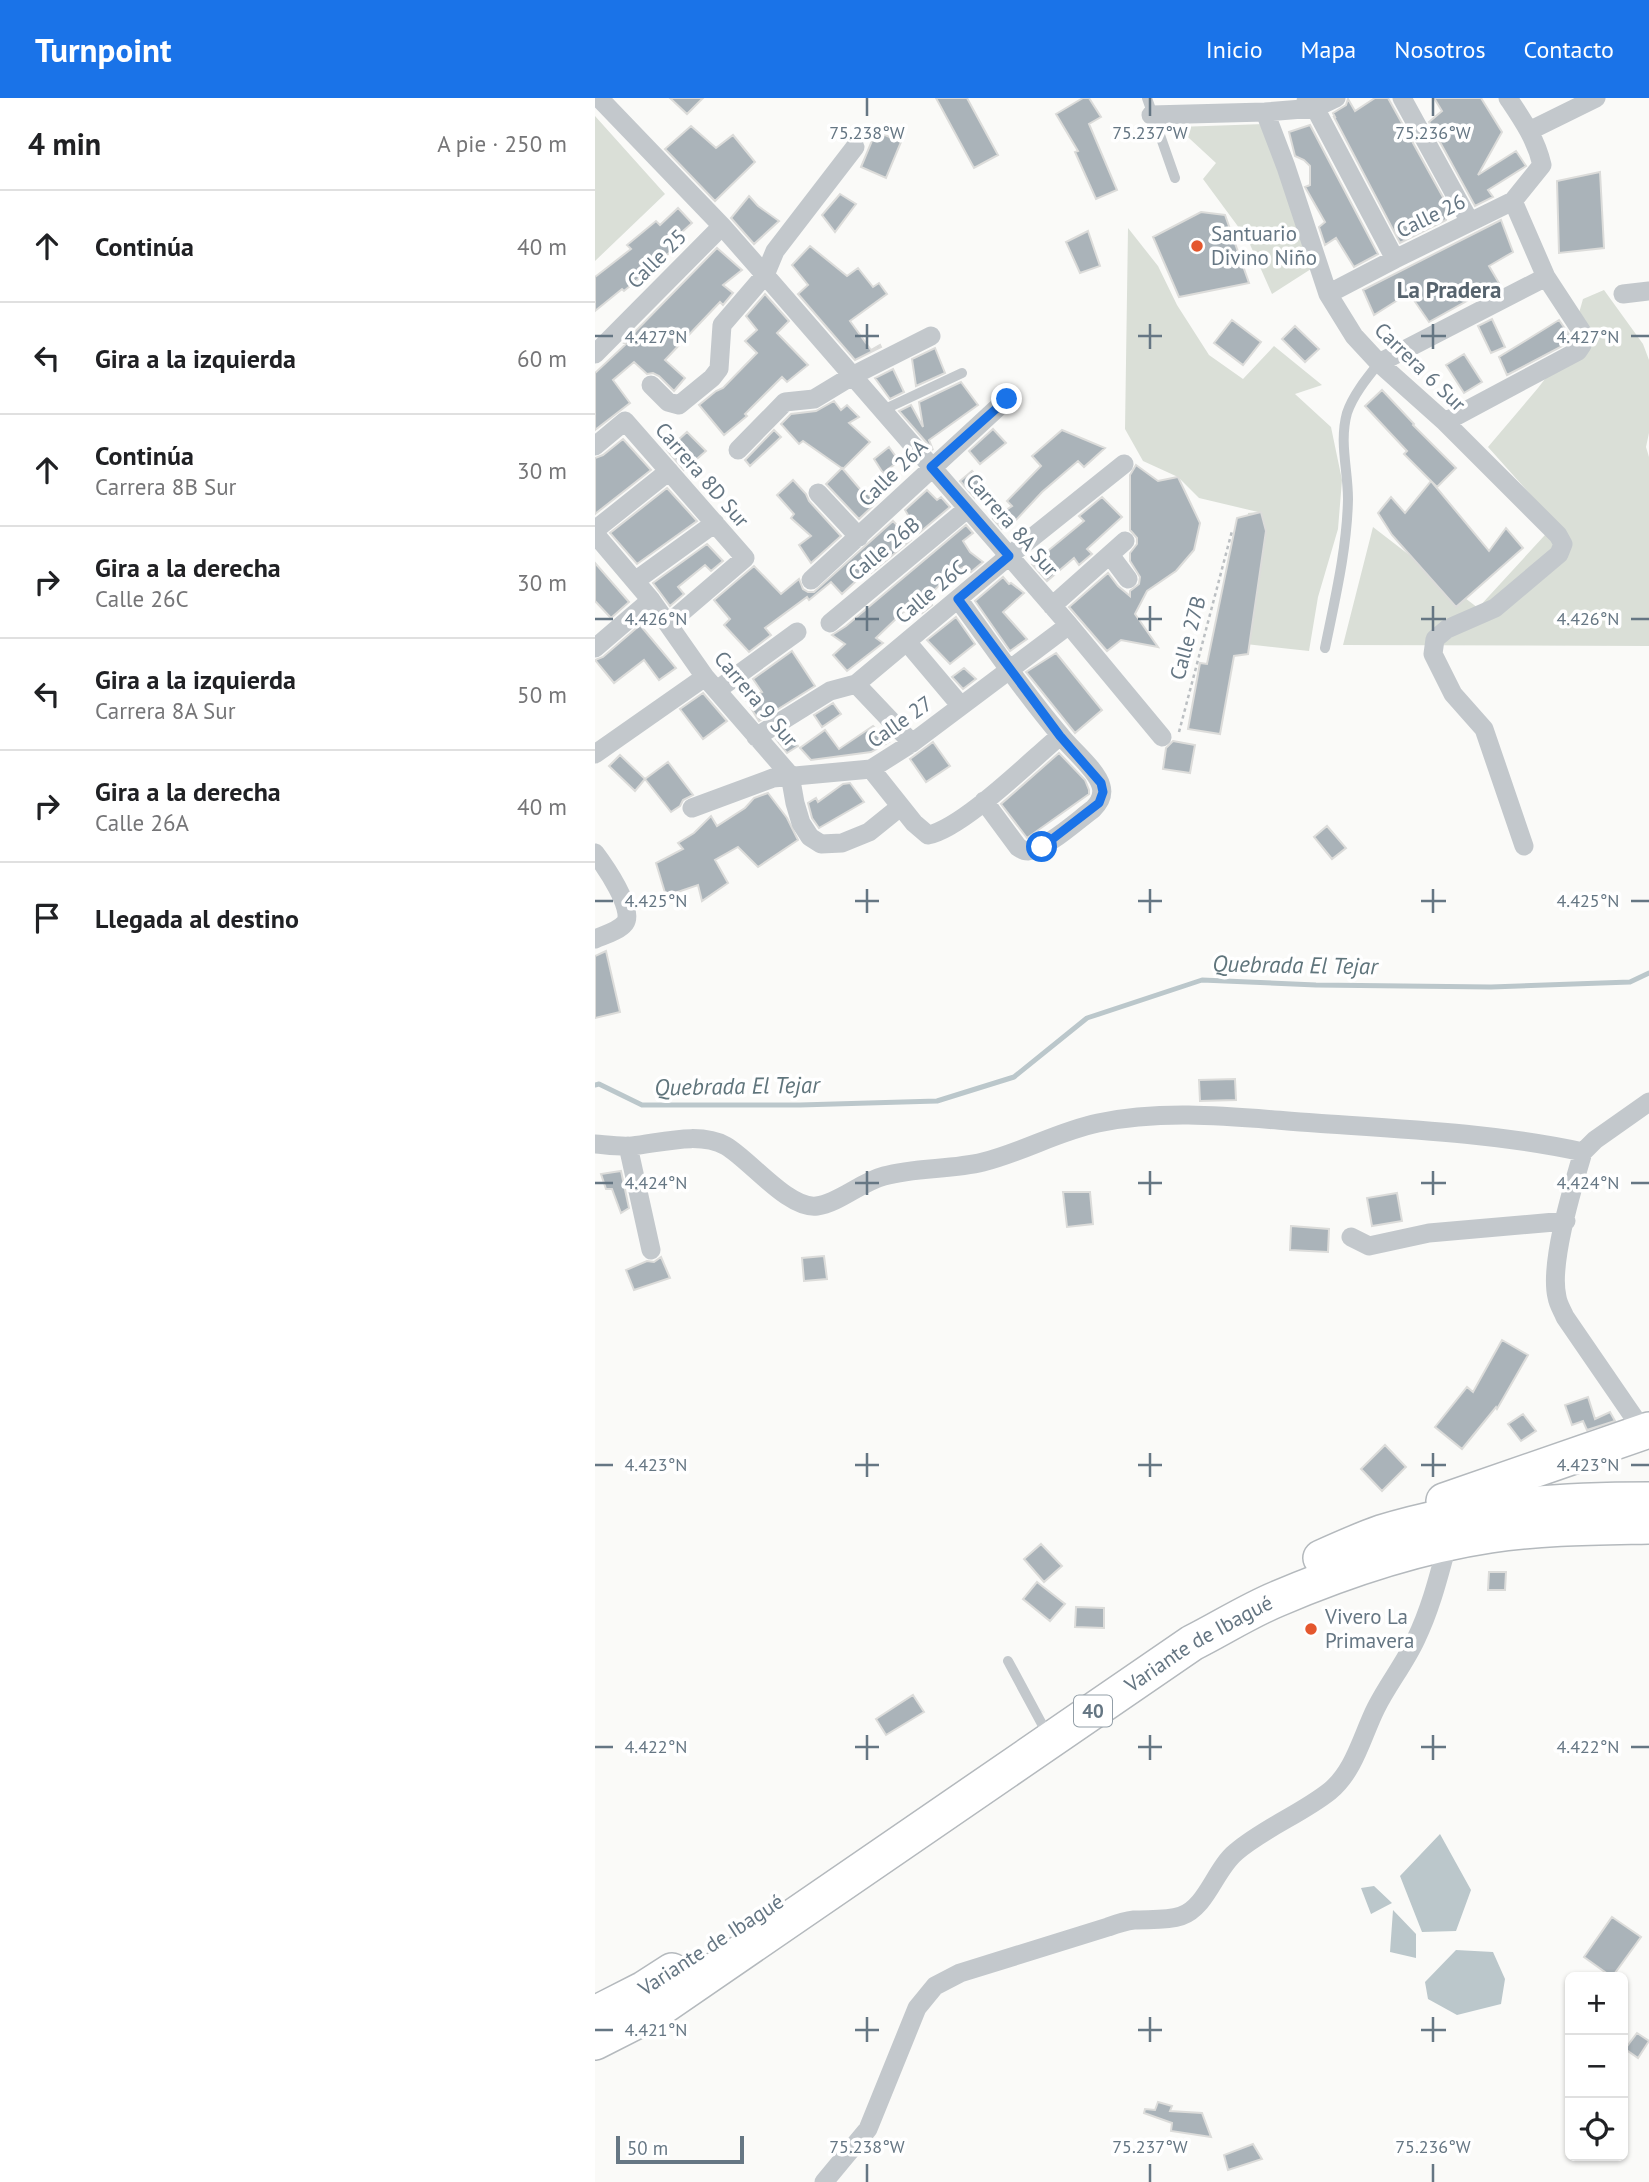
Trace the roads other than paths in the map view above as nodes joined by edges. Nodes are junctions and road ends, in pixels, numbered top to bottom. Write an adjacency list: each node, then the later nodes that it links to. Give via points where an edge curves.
1 (599, 98): 14 (street, Carrera 8A Sur)
2 (1336, 98): 6 (street)
3 (1402, 98): 13 (street)
4 (1508, 98): 9 (street)
5 (1596, 98): 9 (street)
6 (1309, 103): 8 (street); 15 (street)
7 (1149, 106): 8 (street); 11 (lane)
8 (1265, 112): 19 (street, Carrera 6 Sur)
9 (1529, 131): 12 (street, Calle 26, via 1542,164)
10 (855, 147): 16 (street, via 775,251)
11 (1175, 178)
12 (1513, 201): 13 (street, Calle 26); 17 (street)
13 (1470, 222): 15 (street, Calle 26)
14 (722, 226): 16 (street, Carrera 8A Sur); 22 (street, Calle 25)
15 (1395, 259): 19 (street, Calle 26)
16 (765, 275): 25 (street, Carrera 8A Sur); 26 (street, via 722,325 719,369 712,379 679,405 668,402)
17 (1546, 276): 23 (street); 29 (street, via 1582,332 1579,351)
18 (1649, 290): 20 (street)
19 (1328, 294): 23 (street, Carrera 6 Sur, via 1354,336)
20 (1623, 294)
21 (931, 335): 25 (street)
22 (595, 354)
23 (1379, 363): 29 (street, Carrera 6 Sur); 54 (lane, via 1347,413 1343,453 1348,498)
24 (962, 373): 28 (lane)
25 (852, 376): 28 (street, Carrera 8A Sur); 31 (street, via 811,400 785,402)
26 (651, 385)
27 (1007, 399): 33 (street, Calle 26A)
28 (883, 410): 33 (street, Carrera 8A Sur)
29 (1445, 422): 70 (street, Carrera 6 Sur, via 1563,544 1559,554 1495,608 1435,639 1433,654 1453,694 1484,729)
30 (595, 446): 34 (street, Carrera 8D Sur, via 625,421)
31 (738, 450)
32 (1123, 464): 42 (street, Calle 26C)
33 (931, 467): 36 (street, Carrera 8A Sur); 39 (street, Calle 26A)
34 (669, 471): 37 (street, Carrera 8D Sur); 38 (street)
35 (818, 493): 39 (street)
36 (967, 509): 42 (street, Carrera 8A Sur); 49 (street, Calle 26B)
37 (715, 523): 44 (street); 50 (street, Carrera 8D Sur, via 745,558)
38 (595, 532): 44 (street, Carrera 9 Sur)
39 (859, 537): 45 (street, Calle 26A)
40 (1125, 541): 41 (street)
41 (1110, 555): 43 (street); 48 (street)
42 (1009, 556): 46 (street, Calle 26C); 48 (street, Carrera 8A Sur)
43 (1128, 579)
44 (635, 580): 47 (street, Carrera 9 Sur)
45 (811, 580)
46 (958, 599): 53 (street, Calle 26C); 56 (street)
47 (651, 600): 50 (street, Carrera 9 Sur); 55 (street)
48 (1052, 606): 51 (street, Carrera 8A Sur)
49 (830, 623)
50 (668, 624): 57 (street, Carrera 9 Sur)
51 (1069, 625): 56 (street, Calle 27); 62 (street, Carrera 8A Sur)
52 (797, 632): 57 (street)
53 (907, 642): 58 (street, Calle 26C); 59 (street)
54 (1325, 648)
55 (595, 649)
56 (1010, 669): 59 (street, Calle 27); 60 (street)
57 (711, 683): 61 (street, Carrera 9 Sur); 64 (street)
58 (856, 684): 61 (street, Calle 26C, via 830,691); 63 (street)
59 (961, 706): 63 (street, Calle 27)
60 (1060, 736): 67 (street); 67 (street, via 1101,783 1103,792 1093,809 1042,847 1024,851)
61 (756, 737): 66 (street, Carrera 9 Sur)
62 (1161, 737)
63 (912, 743): 65 (street, Calle 27)
64 (595, 754)
65 (871, 769): 66 (street, Calle 27); 68 (street)
66 (790, 775): 68 (street, Carrera 9 Sur, via 801,824 821,844 842,843 869,832); 69 (street, Calle 27)
67 (985, 801): 68 (street, via 947,828 927,835)
68 (900, 807)
69 (692, 808)
70 (1524, 846)
71 (595, 852): 72 (street, via 624,901 627,917 620,927)
72 (595, 939)
73 (1649, 1102): 76 (street)
74 (595, 1144): 75 (street)
75 (628, 1146): 76 (street, via 702,1139 723,1145 783,1193 814,1207 884,1176 980,1163 1097,1123 1166,1115 1428,1131); 79 (street)
76 (1583, 1152): 77 (street)
77 (1566, 1221): 78 (street, via 1429,1233 1369,1246); 80 (street, via 1555,1278 1557,1298 1565,1317)
78 (1351, 1237)
79 (651, 1250)
80 (1647, 1431): 83 (highway, via 1406,1514)
81 (1649, 1500): 83 (highway, Variante de Ibagué / 40, via 1534,1504 1451,1515)
82 (1649, 1526): 84 (highway, Variante de Ibagué / 40, via 1580,1527)
83 (1380, 1534): 86 (highway, Variante de Ibagué / 40, via 1265,1583 1172,1637)
84 (1448, 1542): 88 (highway, Variante de Ibagué / 40, via 1365,1565 1275,1600 1192,1643 656,2011); 89 (street, via 1416,1640 1382,1695 1358,1752 1330,1791 1237,1850 1184,1916 1108,1927 960,1973 935,1986 917,2008 867,2129)
85 (1008, 1661): 86 (lane)
86 (1043, 1727): 87 (highway, Variante de Ibagué / 40, via 644,1989)
87 (595, 2014)
88 (595, 2042)
89 (824, 2182)

